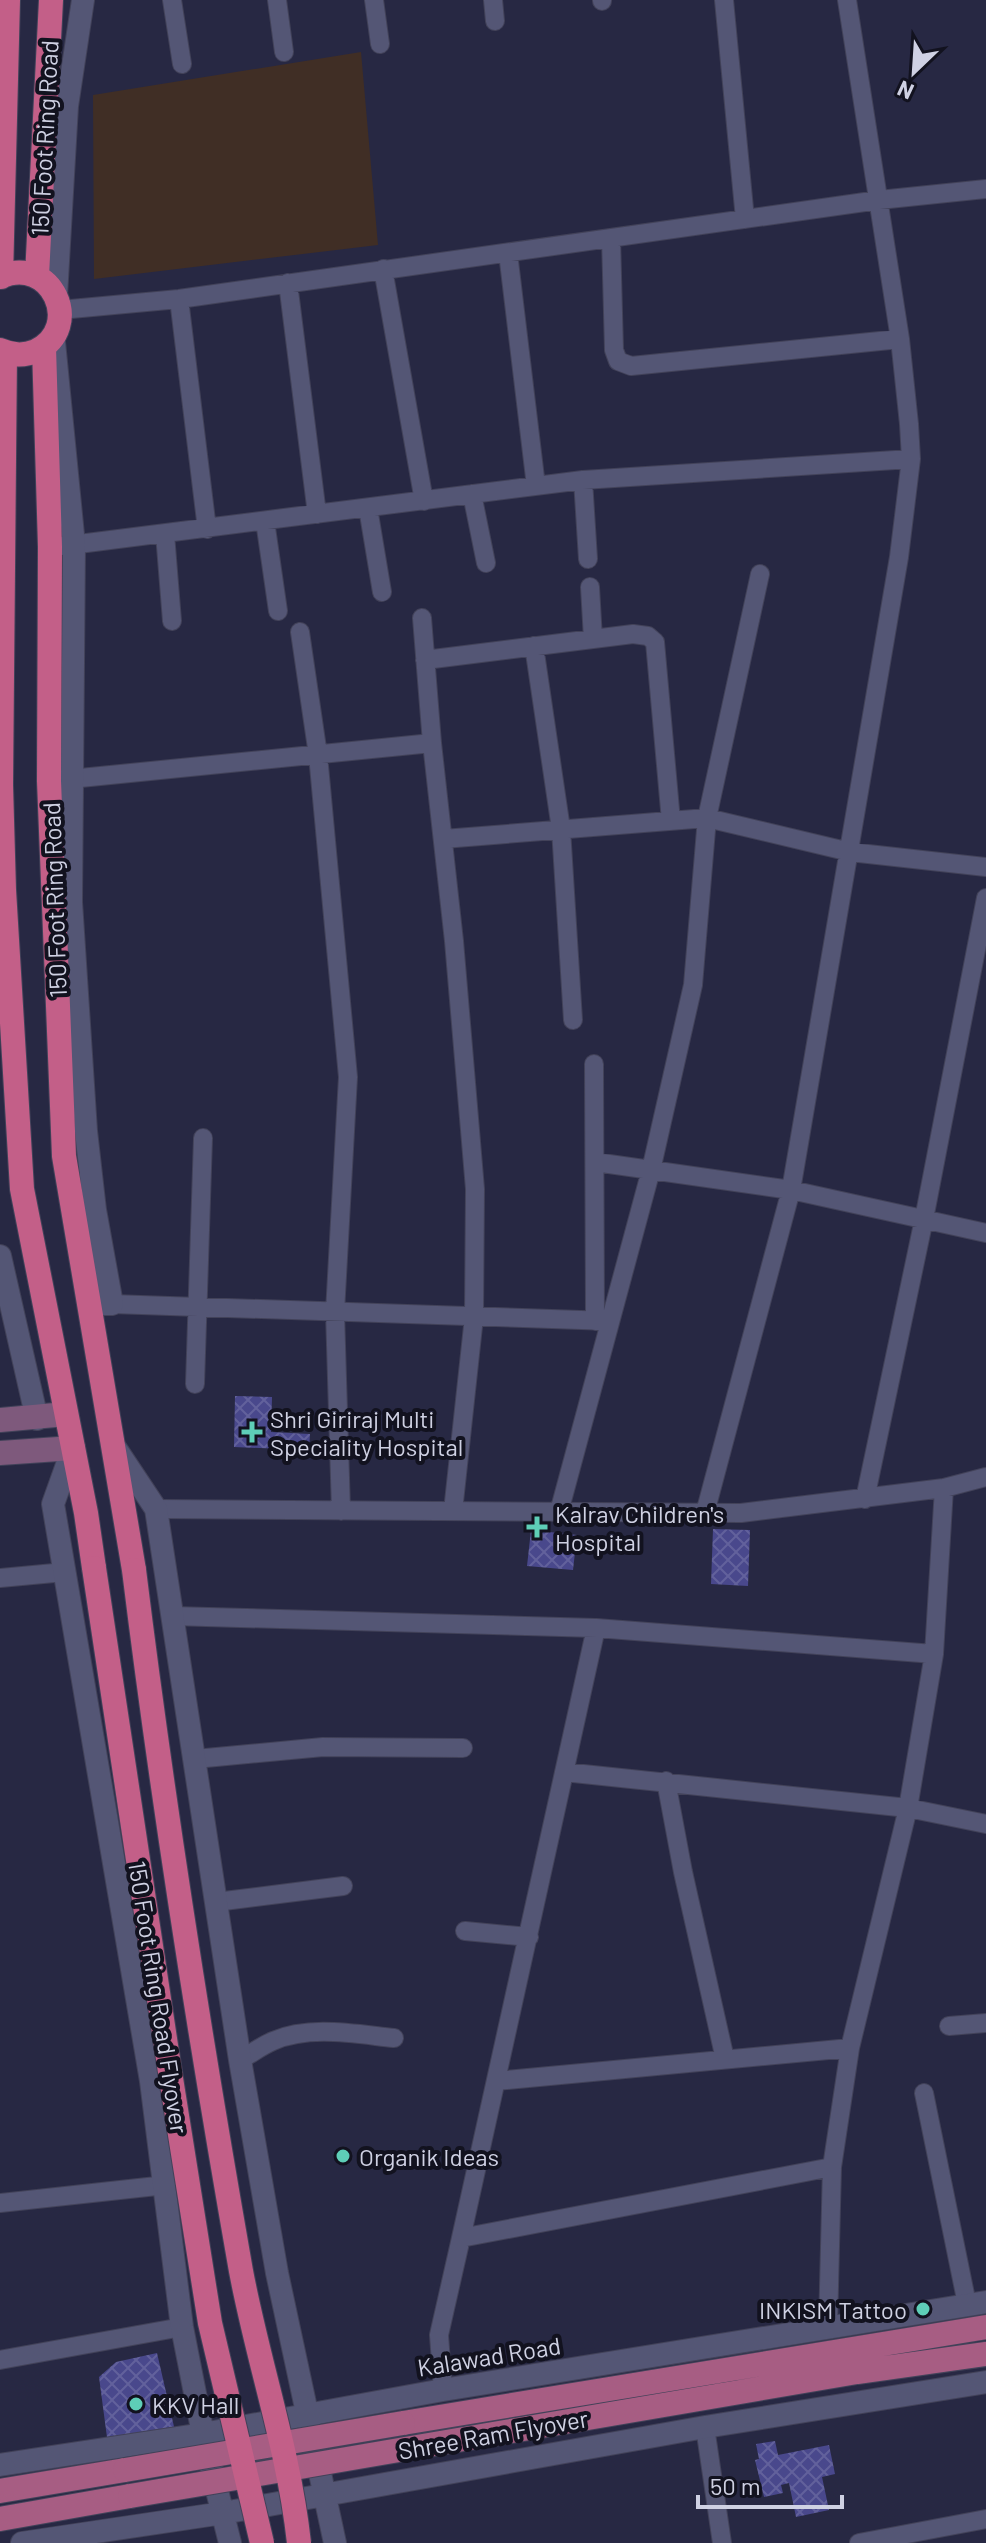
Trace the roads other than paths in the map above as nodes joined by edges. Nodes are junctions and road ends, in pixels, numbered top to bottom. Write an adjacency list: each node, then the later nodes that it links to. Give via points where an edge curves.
1 (8, 0): 21 (highway, 150 Foot Ring Road)
2 (51, 0): 20 (highway, 150 Foot Ring Road)
3 (83, 0): 24 (street, via 67,106)
4 (172, 0): 13 (street)
5 (277, 0): 12 (street)
6 (374, 0): 11 (street)
7 (493, 0): 10 (street)
8 (724, 0): 16 (street)
9 (847, 0): 15 (street)
10 (495, 21)
11 (380, 44)
12 (284, 52)
13 (182, 64)
14 (986, 189): 15 (street)
15 (879, 200): 16 (street); 25 (street)
16 (745, 219): 17 (street)
17 (611, 238): 18 (street); 25 (street, via 614,350 618,361 631,366)
18 (508, 253): 19 (street); 30 (street)
19 (383, 269): 22 (street); 32 (street)
20 (37, 276): 21 (highway, via 23,272); 24 (highway)
21 (1, 277)
22 (288, 283): 23 (street); 34 (street)
23 (179, 299): 24 (street); 36 (street)
24 (58, 303): 26 (highway, 150 Foot Ring Road, via 59,324)
25 (900, 339): 28 (street)
26 (49, 342): 27 (highway, via 31,353); 38 (highway, 150 Foot Ring Road)
27 (2, 351): 60 (highway, 150 Foot Ring Road)
28 (911, 459): 29 (street); 58 (street)
29 (583, 480): 30 (street); 39 (street)
30 (536, 486): 31 (street)
31 (472, 494): 32 (street); 40 (street)
32 (424, 501): 33 (street)
33 (368, 508): 34 (street); 43 (street)
34 (317, 514): 35 (street)
35 (265, 521): 36 (street); 44 (street)
36 (207, 529): 37 (street)
37 (165, 534): 38 (street); 46 (street)
38 (62, 546): 53 (highway, 150 Foot Ring Road)
39 (588, 559)
40 (486, 563)
41 (760, 574): 54 (street)
42 (590, 587): 48 (street)
43 (382, 592)
44 (278, 611)
45 (422, 618): 50 (street)
46 (172, 621)
47 (300, 632): 52 (street)
48 (593, 639): 49 (street); 55 (street, via 633,634 655,642)
49 (534, 646): 50 (street); 56 (street)
50 (425, 660): 51 (street)
51 (432, 743): 52 (street); 57 (street)
52 (318, 755): 53 (street); 73 (street, via 348,1077)
53 (61, 780): 71 (highway, 150 Foot Ring Road, via 64,1156)
54 (707, 818): 55 (street); 58 (street); 66 (street, via 693,985)
55 (671, 821): 56 (street)
56 (561, 829): 57 (street); 62 (street)
57 (443, 839): 74 (street, via 475,1189)
58 (850, 852): 59 (street); 67 (street)
59 (986, 867)
60 (2, 890): 77 (highway, 150 Foot Ring Road, via 22,1189)
61 (986, 898): 68 (street)
62 (573, 1020)
63 (594, 1064): 65 (street)
64 (203, 1138): 72 (street)
65 (595, 1162): 66 (street); 75 (street)
66 (651, 1170): 67 (street); 75 (street)
67 (791, 1190): 68 (street); 90 (street)
68 (924, 1219): 69 (street); 85 (street)
69 (986, 1233)
70 (0, 1256): 78 (street)
71 (101, 1304): 72 (street); 81 (highway, 150 Foot Ring Road)
72 (200, 1308): 73 (street); 76 (street)
73 (335, 1312): 74 (street); 87 (street)
74 (474, 1317): 75 (street); 88 (street)
75 (603, 1321): 89 (street)
76 (195, 1384)
77 (66, 1414): 78 (main road); 80 (highway, 150 Foot Ring Road)
78 (37, 1419): 79 (main road)
79 (0, 1420)
80 (73, 1448): 82 (main road); 91 (street, via 53,1504); 137 (highway, 150 Foot Ring Road Flyover, bridge, via 210,2323)
81 (116, 1449): 86 (street); 138 (highway, 150 Foot Ring Road Flyover, bridge, via 157,1758 222,2162 249,2313 294,2492)
82 (0, 1453)
83 (986, 1477): 84 (street)
84 (944, 1488): 85 (street); 95 (street)
85 (865, 1499): 90 (street)
86 (156, 1509): 87 (street); 93 (street)
87 (341, 1511): 88 (street)
88 (453, 1511): 89 (street)
89 (559, 1512): 90 (street)
90 (705, 1513)
91 (65, 1572): 92 (street); 115 (street)
92 (0, 1578)
93 (172, 1616): 94 (street); 97 (street)
94 (596, 1628): 95 (street); 98 (street)
95 (934, 1654): 100 (street)
96 (463, 1748): 97 (street, via 323,1747)
97 (195, 1759): 103 (street)
98 (564, 1772): 99 (street); 105 (street)
99 (666, 1781): 100 (street); 110 (street)
100 (908, 1808): 101 (street); 109 (street)
101 (986, 1824)
102 (343, 1886): 103 (street)
103 (216, 1902): 111 (street)
104 (465, 1931): 105 (street)
105 (529, 1937): 112 (street)
106 (986, 2023): 107 (street)
107 (949, 2026)
108 (394, 2038): 111 (street, via 293,2034)
109 (850, 2048): 110 (street); 114 (street)
110 (725, 2059): 112 (street)
111 (240, 2060): 126 (street)
112 (496, 2081): 117 (street)
113 (924, 2093): 118 (street)
114 (832, 2167): 117 (street); 119 (street)
115 (166, 2185): 116 (street); 120 (street)
116 (0, 2203)
117 (461, 2238): 125 (street, via 439,2335)
118 (976, 2303): 119 (street, Kalawad Road)
119 (828, 2326): 125 (street, Kalawad Road)
120 (182, 2327): 123 (street); 128 (street)
121 (986, 2327): 130 (main road, Shree Ram Flyover, bridge)
122 (986, 2354): 133 (main road, Shree Ram Flyover, bridge)
123 (0, 2360)
124 (986, 2382): 127 (street)
125 (443, 2390): 126 (street, Kalawad Road)
126 (307, 2413): 128 (street, Kalawad Road); 131 (street)
127 (705, 2427): 131 (street); 140 (street)
128 (203, 2434): 129 (street, Kalawad Road); 132 (street)
129 (0, 2465)
130 (0, 2491)
131 (325, 2495): 132 (street); 139 (street)
132 (223, 2513): 135 (street); 136 (street)
133 (0, 2519)
134 (986, 2519): 141 (street)
135 (22, 2543)
136 (230, 2543)
137 (262, 2543)
138 (299, 2543)
139 (335, 2543)
140 (722, 2543)
141 (859, 2543)

